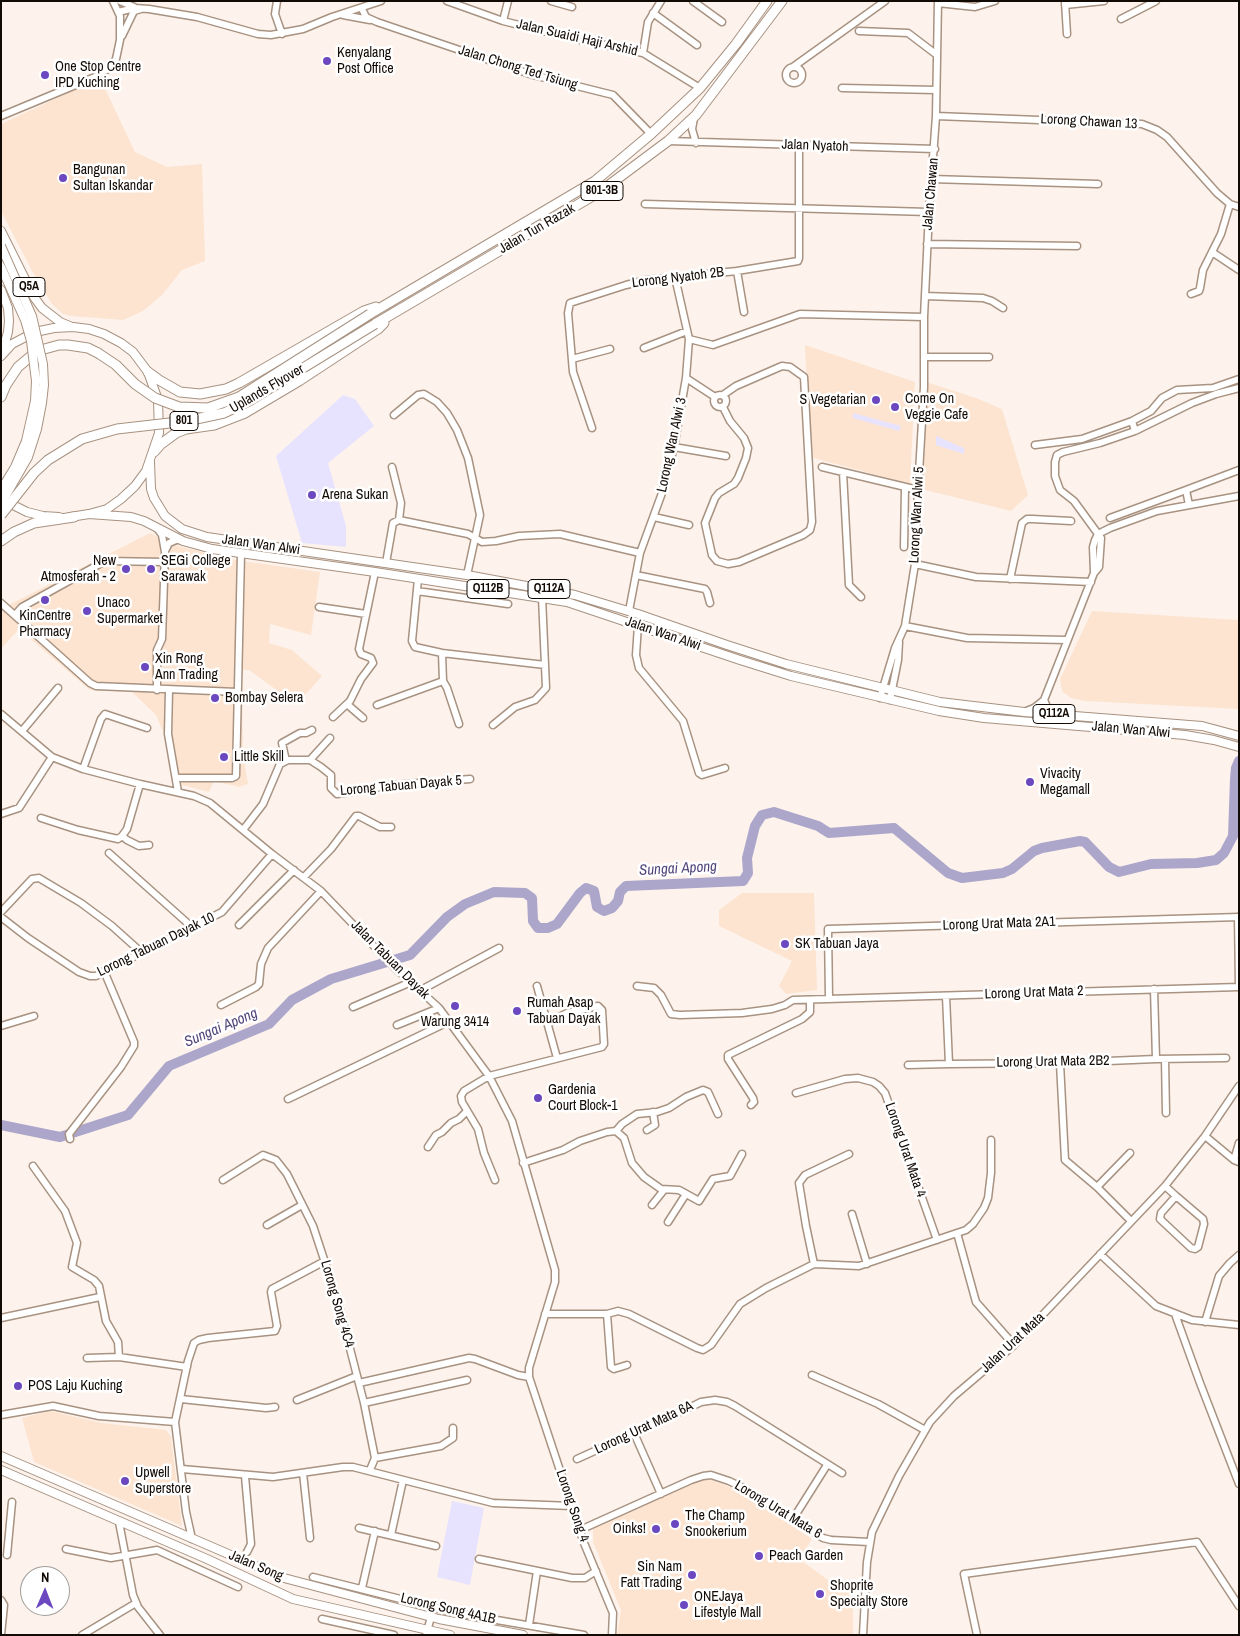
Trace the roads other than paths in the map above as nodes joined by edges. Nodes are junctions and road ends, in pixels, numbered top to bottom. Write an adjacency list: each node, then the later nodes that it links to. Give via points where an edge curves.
1 (113, 1): 22 (street)
2 (120, 1): 19 (street)
3 (277, 1): 30 (street, via 275,14)
4 (381, 1): 21 (street)
5 (447, 1): 27 (street, Jalan Suaidi Haji Arshid)
6 (508, 1): 27 (street)
7 (551, 1): 18 (street)
8 (661, 1): 23 (street)
9 (693, 1): 28 (street)
10 (767, 1): 37 (highway, Jalan Tun Razak)
11 (782, 1): 40 (highway, Jalan Tun Razak / 801-3B)
12 (885, 1): 36 (street)
13 (994, 1): 16 (street, via 975,7)
14 (1104, 1): 17 (street)
15 (1156, 1): 25 (street)
16 (938, 2): 35 (street, Jalan Chawan)
17 (1065, 3): 31 (street)
18 (572, 7)
19 (135, 8): 20 (street); 22 (street)
20 (142, 8): 30 (street, via 197,17 258,34); 32 (street, via 134,12)
21 (364, 8): 24 (street); 26 (street)
22 (118, 12): 32 (street)
23 (653, 14): 33 (street); 34 (street, via 645,31)
24 (342, 15): 26 (street, Jalan Chong Ted Tsiung); 30 (street)
25 (1121, 19)
26 (371, 20): 43 (street, Jalan Chong Ted Tsiung, via 533,75 613,96)
27 (503, 21): 34 (street, Jalan Suaidi Haji Arshid)
28 (722, 22)
29 (859, 31): 35 (street, via 908,33)
30 (282, 34)
31 (1067, 34)
32 (120, 40): 41 (street, via 116,59 103,72)
33 (697, 45)
34 (642, 53): 37 (street, Jalan Suaidi Haji Arshid)
35 (937, 55): 39 (street, Jalan Chawan)
36 (793, 67)
37 (700, 88): 43 (highway, Jalan Tun Razak)
38 (842, 88): 39 (street)
39 (936, 90): 42 (street, Jalan Chawan)
40 (696, 115): 44 (highway, Jalan Tun Razak / 801-3B); 45 (street, via 692,128)
41 (1, 116)
42 (936, 116): 47 (street, Jalan Chawan); 51 (street, Lorong Chawan 13, via 1142,124 1167,138)
43 (651, 134): 67 (highway, Jalan Tun Razak, via 595,181)
44 (668, 141): 45 (street, Jalan Nyatoh); 69 (highway, Jalan Tun Razak / 801-3B, via 601,192)
45 (696, 143): 46 (street, Jalan Nyatoh)
46 (799, 145): 47 (street, Jalan Nyatoh); 53 (street)
47 (935, 149): 48 (street, Jalan Chawan)
48 (931, 180): 49 (street); 54 (street, Jalan Chawan)
49 (1098, 184)
50 (645, 204): 53 (street)
51 (1230, 204): 52 (street, Lorong Chawan 13); 59 (street)
52 (1239, 207)
53 (799, 208): 54 (street); 62 (street, Lorong Nyatoh 2B, via 798,262)
54 (929, 212): 56 (street, Jalan Chawan)
55 (1, 231): 74 (main road, Q5A, via 42,308 60,322)
56 (927, 244): 58 (street); 66 (street, Jalan Chawan)
57 (1, 246): 111 (main road, bridge, via 32,316 42,356 44,385 37,429 28,457)
58 (1077, 246)
59 (1212, 252): 61 (street); 65 (street, via 1199,291)
60 (1, 267): 106 (main road, bridge, via 25,320 36,381 26,440)
61 (1239, 270)
62 (737, 271): 63 (street, Lorong Nyatoh 2B); 70 (street)
63 (675, 277): 75 (street, Lorong Wan Alwi 3); 82 (street, Lorong Nyatoh 2B, via 633,283 570,303)
64 (1, 290): 79 (main road, via 9,321)
65 (1191, 294)
66 (925, 296): 68 (street, via 983,298); 72 (street, Jalan Chawan)
67 (392, 301): 71 (highway, Jalan Tun Razak); 83 (highway, via 364,311 226,389 200,394 180,392)
68 (1003, 308)
69 (395, 312): 73 (highway, Jalan Tun Razak / 801-3B); 98 (highway, via 378,329 245,414 176,433)
70 (744, 312)
71 (370, 314): 89 (highway, Uplands Flyover / 801, bridge, via 239,397 208,408 179,407 155,398 98,353 68,345 37,351 18,367)
72 (924, 317): 76 (street, via 800,314 714,345); 80 (street, Jalan Chawan)
73 (375, 324): 114 (highway, Uplands Flyover / 801, bridge, via 224,413 188,421 117,429 82,440 48,460)
74 (73, 327): 79 (main road, via 35,332 12,344); 83 (main road, via 97,332 121,343 133,352)
75 (687, 331): 76 (street, Lorong Wan Alwi 3); 77 (street)
76 (688, 339): 84 (street, Lorong Wan Alwi 3)
77 (644, 348)
78 (610, 349): 82 (street)
79 (1, 355)
80 (924, 357): 81 (street); 86 (street, Jalan Chawan)
81 (989, 357)
82 (572, 359): 94 (street)
83 (148, 372): 98 (main road, via 158,400 159,433)
84 (686, 378): 90 (street); 97 (street, Lorong Wan Alwi 3)
85 (1239, 379): 93 (street, via 1202,390 1176,390)
86 (924, 386): 107 (street, Lorong Wan Alwi 5)
87 (1239, 388): 95 (street, via 1192,403)
88 (723, 395): 90 (street); 91 (street, via 726,400); 91 (street, via 782,366 790,367 804,377 811,528 803,535 728,564 714,558 710,552 704,527 719,494 734,484 748,448)
89 (1, 397)
90 (715, 397): 91 (street, via 715,405)
91 (723, 407)
92 (394, 415): 123 (street, via 418,395 424,394 446,413 468,458 480,515)
93 (1132, 421): 95 (street); 96 (street, via 1082,439)
94 (592, 428)
95 (1135, 431): 122 (street, via 1062,452 1055,458 1055,476 1060,490 1074,501)
96 (1035, 446)
97 (674, 447): 99 (street); 116 (street, Lorong Wan Alwi 3)
98 (154, 452): 100 (main road)
99 (726, 456)
100 (150, 462): 113 (main road, via 135,486 121,499 107,509); 131 (main road, Jalan Wan Alwi / Q112A, via 154,498 165,516 182,529 207,537)
101 (392, 467): 118 (street, via 401,503)
102 (822, 467): 104 (street)
103 (1239, 470): 108 (street)
104 (843, 472): 105 (street); 141 (street, via 848,585)
105 (905, 487): 107 (street); 126 (street)
106 (1, 490)
107 (918, 490): 132 (street, Lorong Wan Alwi 5)
108 (1186, 490): 112 (street); 117 (street)
109 (1, 495): 115 (main road, via 27,512)
110 (1239, 496): 112 (street)
111 (1, 504)
112 (1189, 506): 122 (street, via 1158,511)
113 (90, 514): 115 (main road); 121 (main road, Jalan Wan Alwi / Q112B, via 131,517)
114 (1, 515)
115 (74, 517): 124 (highway, via 34,523)
116 (654, 517): 120 (street); 129 (street, Lorong Wan Alwi 3)
117 (1110, 518)
118 (399, 520): 123 (street, via 468,534); 131 (street, via 393,523)
119 (1071, 521): 137 (street, via 1027,519 1022,523)
120 (689, 525)
121 (156, 527): 125 (main road, Jalan Wan Alwi / Q112B); 127 (street, via 162,535)
122 (1098, 534): 138 (street, via 1101,542 1099,566)
123 (476, 539): 129 (street, via 486,542 560,534); 134 (street)
124 (1, 541)
125 (183, 541): 127 (street, via 169,543); 128 (main road, Jalan Wan Alwi / Q112B)
126 (904, 546)
127 (165, 552): 130 (street)
128 (241, 553): 133 (main road, Jalan Wan Alwi / Q112B); 161 (street)
129 (640, 553): 135 (street, Lorong Wan Alwi 3)
130 (165, 562): 148 (street, via 105,561 22,607); 159 (street)
131 (386, 563): 134 (main road, Jalan Wan Alwi / Q112A)
132 (915, 564): 137 (street, via 976,577); 150 (street, Lorong Wan Alwi 5)
133 (375, 572): 136 (main road, Jalan Wan Alwi / Q112B); 147 (street)
134 (467, 575): 146 (main road, Jalan Wan Alwi / Q112A, via 568,593)
135 (636, 576): 143 (street, via 705,589); 146 (street, Lorong Wan Alwi 3)
136 (418, 579): 139 (street); 140 (main road, Jalan Wan Alwi / Q112B)
137 (1010, 579): 138 (street)
138 (1091, 582): 151 (street)
139 (417, 591): 144 (street); 153 (street, via 414,646)
140 (542, 597): 149 (main road, Jalan Wan Alwi / Q112B); 154 (street)
141 (861, 597)
142 (1, 603): 148 (street)
143 (710, 603)
144 (508, 604)
145 (319, 607): 147 (street)
146 (628, 611): 156 (main road, Jalan Wan Alwi / Q112A, via 786,664)
147 (366, 614): 165 (street, via 359,649 373,663)
148 (15, 615): 159 (street, via 93,685)
149 (638, 625): 162 (main road, Jalan Wan Alwi / Q112B, via 791,676); 183 (street, via 636,655 639,668 683,721 699,773 702,775)
150 (905, 626): 151 (street, via 967,638); 152 (street, Lorong Wan Alwi 5)
151 (1067, 640): 164 (street)
152 (899, 642): 156 (street, Lorong Wan Alwi 5); 158 (street, Lorong Wan Alwi 5)
153 (442, 653): 154 (street); 155 (street)
154 (545, 665): 173 (street, via 544,691 532,702 515,706)
155 (443, 681): 166 (street); 172 (street)
156 (884, 687): 158 (main road, Jalan Wan Alwi / Q112A); 162 (street, Lorong Wan Alwi 5)
157 (58, 688): 176 (street)
158 (892, 689): 163 (street, Lorong Wan Alwi 5); 167 (main road, Jalan Wan Alwi / Q112A, via 940,702)
159 (157, 690): 160 (street)
160 (169, 690): 161 (street); 185 (street, via 168,734)
161 (237, 692): 185 (street, via 234,778)
162 (880, 698): 163 (main road, Jalan Wan Alwi / Q112B)
163 (890, 700): 179 (main road, Jalan Wan Alwi / Q112B, via 984,718 1184,735)
164 (1044, 700): 167 (street); 168 (street)
165 (348, 705): 169 (street); 171 (street)
166 (377, 705)
167 (1024, 712): 168 (main road, Jalan Wan Alwi / Q112A)
168 (1055, 714): 177 (main road, Jalan Wan Alwi / Q112A, via 1186,725)
169 (334, 716)
170 (2, 717): 176 (street, Jalan Tabuan Dayak)
171 (363, 718)
172 (459, 724)
173 (493, 725)
174 (147, 728): 184 (street, via 105,714)
175 (312, 730): 182 (street, via 282,743)
176 (22, 731): 180 (street, Jalan Tabuan Dayak)
177 (1239, 736)
178 (330, 738): 181 (street)
179 (1239, 747)
180 (52, 757): 184 (street, Jalan Tabuan Dayak); 189 (street, via 19,808)
181 (310, 760): 182 (street); 186 (street, Lorong Tabuan Dayak 5, via 331,775 331,788 337,794 394,785)
182 (286, 761): 192 (street, via 280,764 263,804)
183 (725, 768)
184 (83, 769): 187 (street, Jalan Tabuan Dayak)
185 (176, 778): 188 (street)
186 (470, 779)
187 (140, 784): 188 (street, Jalan Tabuan Dayak); 193 (street)
188 (178, 792): 192 (street, Jalan Tabuan Dayak, via 210,803)
189 (1, 814)
190 (41, 818): 193 (street, via 118,839)
191 (391, 827): 198 (street, via 380,827 356,816)
192 (243, 830): 196 (street, Jalan Tabuan Dayak)
193 (122, 836): 194 (street, via 139,846)
194 (149, 845)
195 (110, 853): 204 (street)
196 (272, 854): 197 (street, Jalan Tabuan Dayak); 204 (street, Lorong Tabuan Dayak 10, via 222,912)
197 (294, 870): 198 (street, Jalan Tabuan Dayak); 203 (street)
198 (304, 878): 199 (street, Jalan Tabuan Dayak)
199 (321, 891): 208 (street, Jalan Tabuan Dayak); 217 (street, via 268,948 256,988)
200 (1, 912): 206 (street, via 32,879 39,878 81,903)
201 (1, 917): 207 (street, Lorong Tabuan Dayak 10, via 85,975 96,976)
202 (1238, 917): 211 (street); 215 (street, Lorong Urat Mata 2A1, via 828,929)
203 (239, 925)
204 (192, 928): 206 (street, Lorong Tabuan Dayak 10)
205 (499, 948): 213 (street)
206 (141, 952): 207 (street, Lorong Tabuan Dayak 10)
207 (104, 971): 243 (street, via 134,1046)
208 (411, 982): 213 (street, Jalan Tabuan Dayak); 218 (street)
209 (537, 986): 222 (street)
210 (637, 986): 216 (street, Lorong Urat Mata 2, via 654,988 671,1014 742,1013 772,1009 793,1000)
211 (1239, 987): 212 (street, Lorong Urat Mata 2)
212 (1154, 989): 214 (street, Lorong Urat Mata 2); 226 (street)
213 (421, 990): 219 (street, Jalan Tabuan Dayak)
214 (946, 996): 215 (street, Lorong Urat Mata 2); 230 (street)
215 (830, 998): 216 (street, Lorong Urat Mata 2)
216 (810, 1000): 236 (street, via 810,1012 802,1019 728,1055 753,1098)
217 (221, 1004)
218 (353, 1007)
219 (439, 1008): 221 (street, Jalan Tabuan Dayak); 223 (street)
220 (34, 1016): 224 (street)
221 (450, 1021): 232 (street, Jalan Tabuan Dayak); 235 (street)
222 (548, 1023): 225 (street); 225 (street, via 567,1013 598,1006 602,1010 602,1047)
223 (397, 1025)
224 (1, 1026)
225 (557, 1058): 232 (street)
226 (1156, 1058): 228 (street, Lorong Urat Mata 2B2); 229 (street, Lorong Urat Mata 2B2)
227 (1226, 1058): 228 (street, Lorong Urat Mata 2B2)
228 (1166, 1059): 239 (street)
229 (1060, 1063): 230 (street, Lorong Urat Mata 2B2); 257 (street, via 1064,1158)
230 (948, 1064): 231 (street, Lorong Urat Mata 2B2)
231 (908, 1065)
232 (489, 1076): 237 (street, via 464,1091 461,1099); 252 (street, Jalan Tabuan Dayak, via 512,1121)
233 (1239, 1086): 244 (street, Jalan Urat Mata)
234 (796, 1093): 268 (street, Lorong Urat Mata 4, via 846,1079 858,1078 879,1086 885,1093)
235 (288, 1099)
236 (751, 1105)
237 (467, 1111): 247 (street, via 436,1135); 255 (street, via 478,1128)
238 (653, 1112): 240 (street, via 670,1108 703,1090 708,1092); 241 (street, via 655,1126); 242 (street, via 637,1114)
239 (1166, 1113)
240 (718, 1114)
241 (647, 1130)
242 (616, 1131): 252 (street); 258 (street, via 624,1138 632,1163 644,1177)
243 (69, 1136)
244 (1205, 1136): 251 (street); 256 (street, Jalan Urat Mata)
245 (991, 1140): 267 (street, via 992,1173 988,1198 973,1224)
246 (1239, 1143): 251 (street)
247 (428, 1147)
248 (1130, 1153): 257 (street)
249 (742, 1154): 259 (street, via 730,1176 713,1179 701,1200)
250 (849, 1154): 272 (street, via 805,1175 800,1183)
251 (1236, 1161)
252 (523, 1163): 275 (street, Jalan Tabuan Dayak, via 555,1270 556,1282)
253 (33, 1166): 274 (street, via 65,1211 77,1243 72,1267 94,1280 99,1286)
254 (223, 1180): 261 (street, Lorong Song 4C4, via 263,1155 282,1165)
255 (495, 1180)
256 (1165, 1186): 260 (street); 264 (street, Jalan Urat Mata)
257 (1097, 1187): 264 (street)
258 (664, 1190): 259 (street, via 679,1190); 262 (street)
259 (686, 1194): 265 (street)
260 (1176, 1196): 260 (street, via 1204,1222 1195,1249 1160,1219 1161,1213)
261 (302, 1205): 266 (street); 271 (street, Lorong Song 4C4)
262 (652, 1205)
263 (852, 1214): 273 (street)
264 (1131, 1221): 269 (street, Jalan Urat Mata)
265 (668, 1222)
266 (267, 1225)
267 (957, 1234): 268 (street); 281 (street, via 976,1302)
268 (937, 1240): 273 (street)
269 (1100, 1254): 277 (street, via 1152,1303); 281 (street, Jalan Urat Mata)
270 (1239, 1255): 279 (street, via 1219,1276)
271 (325, 1261): 285 (street, via 272,1289 275,1331 198,1340 194,1343); 288 (street, Lorong Song 4C4)
272 (814, 1264): 273 (street); 276 (street, via 737,1308 711,1345 703,1350 629,1314 618,1311)
273 (867, 1264)
274 (100, 1297): 278 (street); 282 (street, via 106,1321 118,1342)
275 (545, 1314): 276 (street); 287 (street, Jalan Tabuan Dayak)
276 (607, 1314): 284 (street, via 611,1367)
277 (1176, 1314): 279 (street); 310 (street)
278 (1, 1318)
279 (1205, 1322): 280 (street)
280 (1239, 1325)
281 (1014, 1345): 297 (street, Jalan Urat Mata, via 954,1396)
282 (119, 1357): 283 (street); 285 (street)
283 (87, 1358)
284 (627, 1366)
285 (187, 1367): 290 (street)
286 (812, 1375): 297 (street, via 878,1404)
287 (529, 1377): 288 (street, via 468,1358); 314 (street, Lorong Song 4)
288 (358, 1380): 291 (street); 292 (street, Lorong Song 4C4)
289 (466, 1380): 292 (street)
290 (181, 1399): 293 (street); 295 (street)
291 (297, 1400)
292 (364, 1403): 300 (street, Lorong Song 4C4)
293 (275, 1408)
294 (1, 1415): 295 (street, via 52,1406 98,1416)
295 (175, 1422): 303 (street)
296 (453, 1428): 300 (street, via 453,1438 441,1446)
297 (925, 1430): 325 (street, Jalan Urat Mata, via 884,1505)
298 (634, 1433): 301 (street, Lorong Urat Mata 6A); 302 (street, Lorong Urat Mata 6A, via 701,1402 721,1401); 311 (street)
299 (1, 1456): 313 (main road, Jalan Song)
300 (375, 1458): 305 (street)
301 (577, 1459)
302 (827, 1465): 307 (street, Lorong Urat Mata 6A); 315 (street)
303 (182, 1469): 308 (street); 324 (street)
304 (1, 1470): 316 (main road, Jalan Song)
305 (370, 1470): 306 (street, via 348,1467); 309 (street)
306 (303, 1473): 308 (street); 323 (street)
307 (842, 1473)
308 (245, 1476): 328 (street, via 251,1544)
309 (403, 1480): 314 (street, via 493,1503); 322 (street)
310 (1239, 1484)
311 (660, 1494): 315 (street, Lorong Urat Mata 6, via 698,1477 711,1475 746,1489); 320 (street, Lorong Urat Mata 6)
312 (12, 1502): 318 (street)
313 (114, 1505): 316 (main road, via 120,1514); 324 (main road, Jalan Song)
314 (572, 1506): 320 (street, Lorong Song 4)
315 (793, 1519): 325 (street, Lorong Urat Mata 6, via 826,1539)
316 (119, 1522): 330 (street); 331 (main road, Jalan Song)
317 (1, 1525): 318 (street)
318 (9, 1526): 329 (street)
319 (359, 1528): 321 (street)
320 (580, 1530): 334 (street, Lorong Song 4)
321 (374, 1532): 322 (street); 337 (street)
322 (391, 1535): 326 (street)
323 (310, 1538)
324 (192, 1539): 331 (main road, via 195,1548); 344 (main road, Jalan Song, via 284,1578)
325 (869, 1542): 357 (street, Jalan Urat Mata)
326 (436, 1546)
327 (66, 1550): 330 (street, via 111,1558)
328 (247, 1552)
329 (7, 1555)
330 (125, 1556): 336 (street, via 157,1550); 341 (street)
331 (207, 1559): 347 (main road, Jalan Song, via 292,1599)
332 (479, 1559): 333 (street)
333 (537, 1571): 334 (street, via 580,1579); 346 (street)
334 (596, 1571): 356 (street, Lorong Song 4, via 614,1613)
335 (314, 1577): 337 (street, Lorong Song 4A1B)
336 (238, 1587)
337 (362, 1588): 346 (street, Lorong Song 4A1B, via 456,1613)
338 (1230, 1592): 339 (street); 342 (street); 358 (street, via 1197,1542 964,1574)
339 (1239, 1592)
340 (1, 1600): 348 (street, via 4,1605)
341 (136, 1603): 349 (street); 350 (street)
342 (1239, 1606)
343 (322, 1618): 345 (street)
344 (435, 1618): 347 (street); 354 (main road, Jalan Song)
345 (356, 1626): 351 (street); 352 (street)
346 (529, 1626): 355 (street, Lorong Song 4A1B)
347 (431, 1633): 353 (main road, Jalan Song)
348 (2, 1635)
349 (82, 1635)
350 (160, 1635)
351 (354, 1635)
352 (394, 1635)
353 (450, 1635)
354 (523, 1635)
355 (584, 1635)
356 (612, 1635)
357 (863, 1635)
358 (977, 1635)

